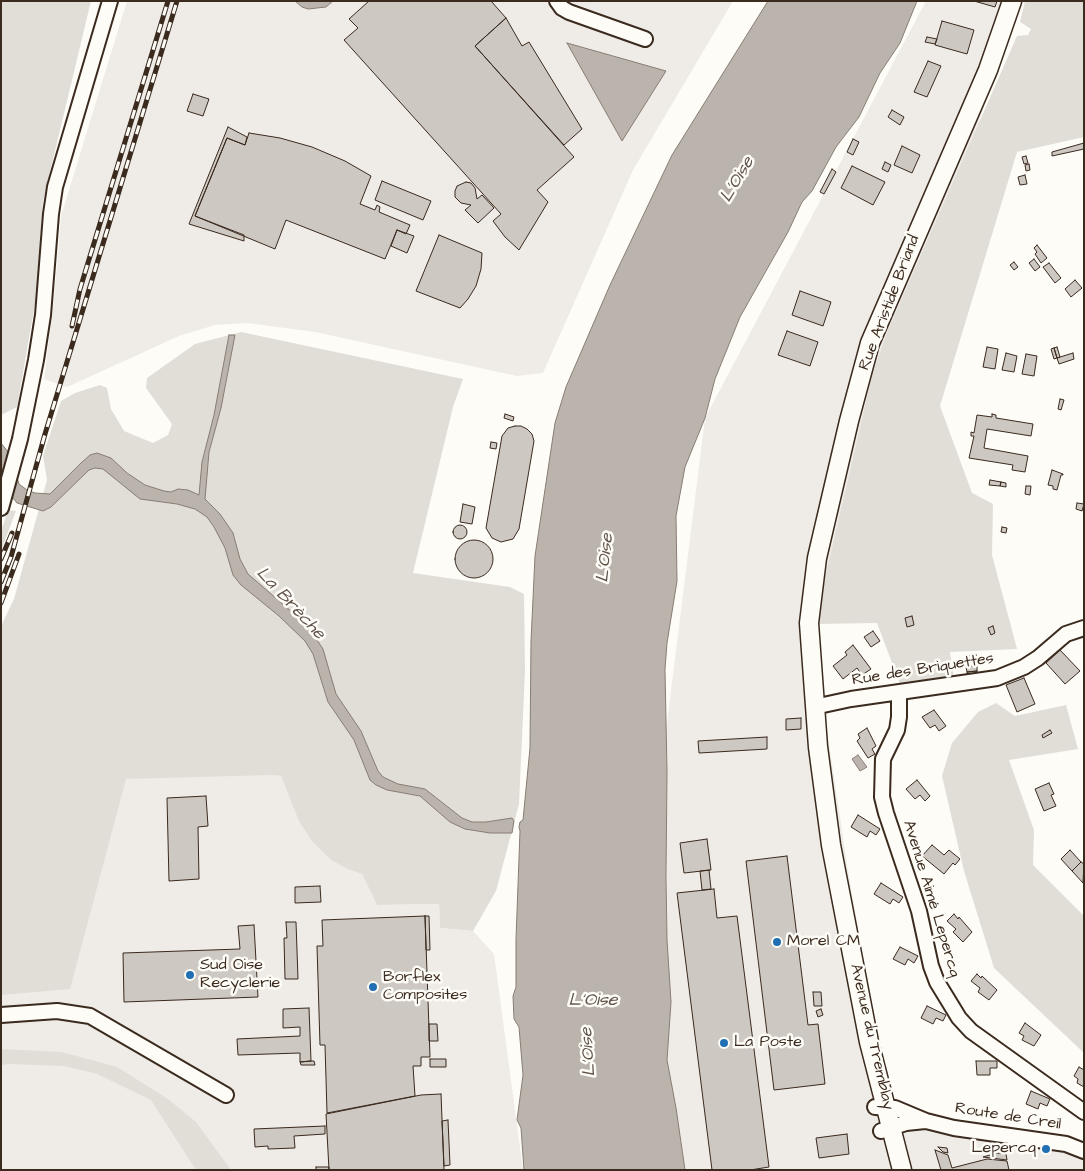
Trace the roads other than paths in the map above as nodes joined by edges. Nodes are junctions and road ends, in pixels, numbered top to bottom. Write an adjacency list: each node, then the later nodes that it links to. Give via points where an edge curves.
1 (110, 1): 5 (street, via 55,187 40,334 30,396)
2 (557, 1): 4 (street, via 569,12)
3 (1012, 1): 8 (main road, Rue Aristide Briand, via 988,70 870,343 848,421 817,558 809,623)
4 (645, 39)
5 (2, 505)
6 (1084, 628): 7 (street, Rue des Briquettes, via 1066,634 1031,663 1006,675)
7 (898, 693): 8 (street, Rue des Briquettes, via 851,698); 12 (street, Avenue Aimé Lepercq, via 897,730 882,759 882,797 919,911 937,982 971,1031)
8 (814, 707): 11 (main road, Avenue du Tremblay, via 831,845)
9 (1, 1015): 10 (street, via 57,1011 90,1016)
10 (226, 1096)
11 (884, 1107): 13 (street, Route de Creil); 14 (main road, Avenue du Tremblay)
12 (1084, 1112)
13 (926, 1121): 14 (street, Route de Creil); 15 (street, Route de Creil, via 1066,1144)
14 (891, 1128): 16 (main road, Avenue du Tremblay); 17 (main road, Avenue du Tremblay)
15 (1084, 1151)
16 (892, 1170)
17 (902, 1170)

